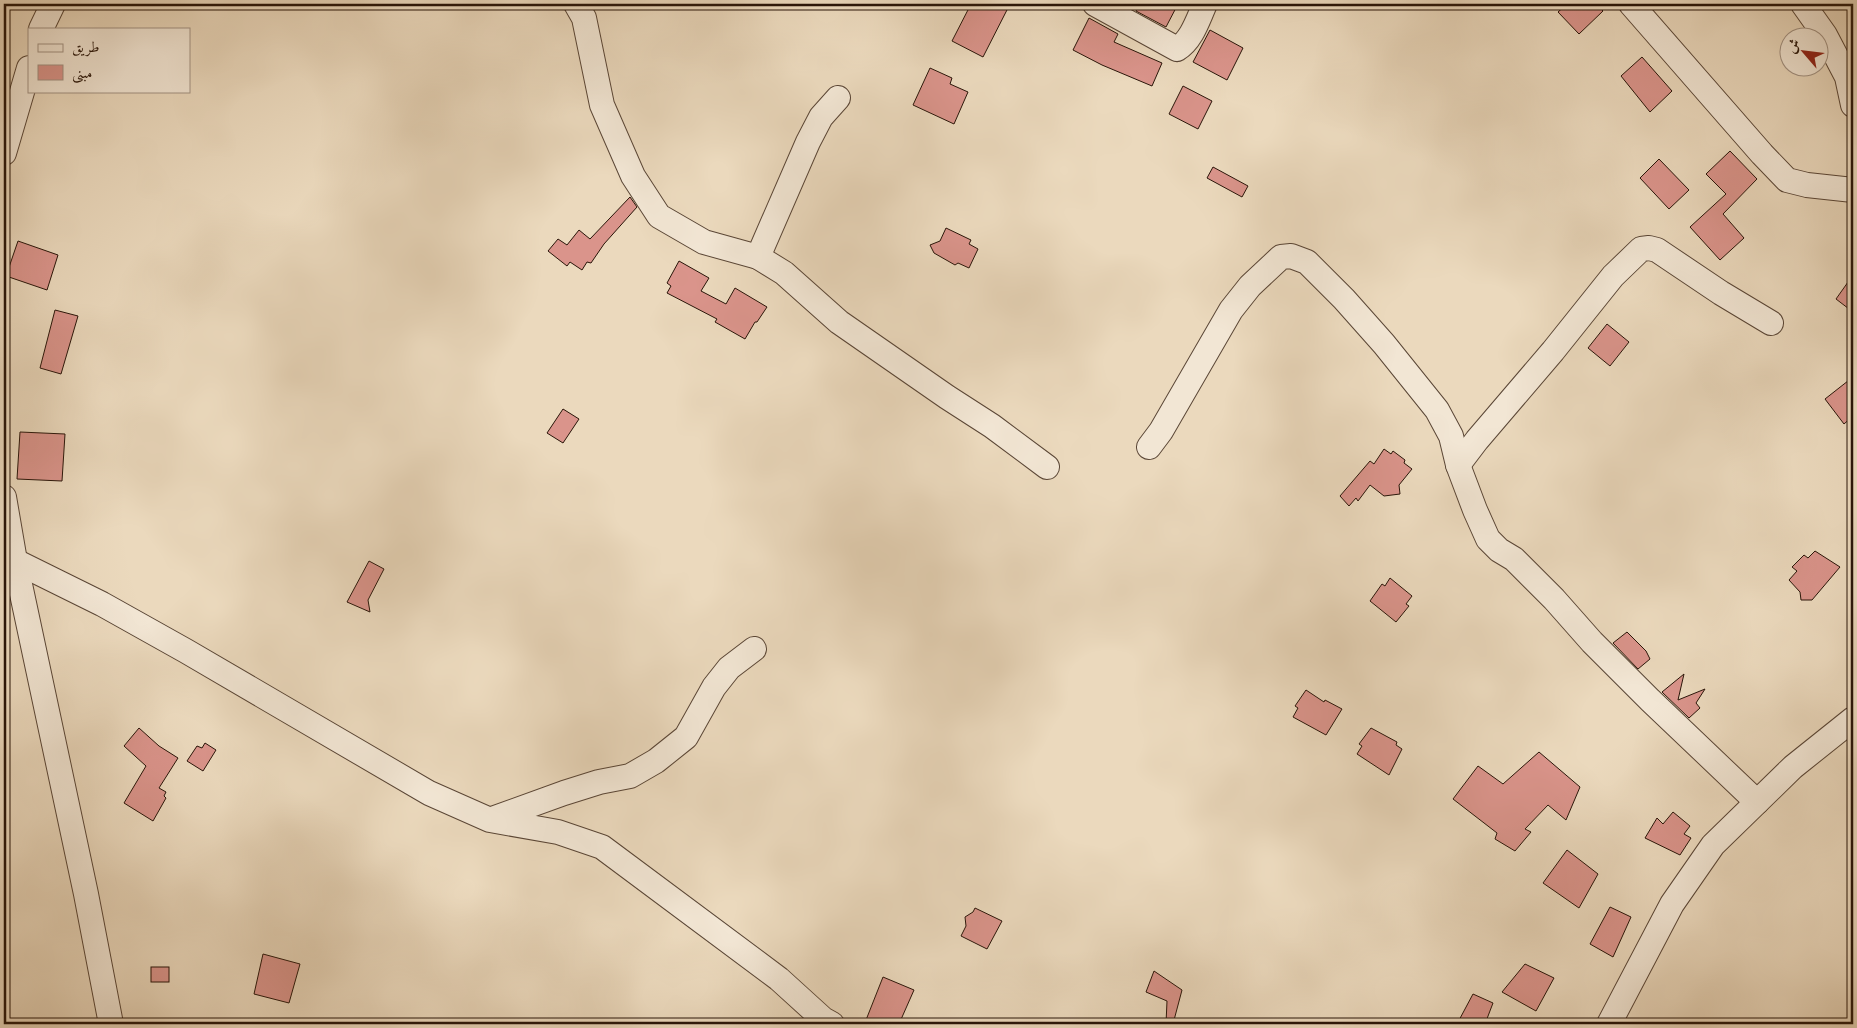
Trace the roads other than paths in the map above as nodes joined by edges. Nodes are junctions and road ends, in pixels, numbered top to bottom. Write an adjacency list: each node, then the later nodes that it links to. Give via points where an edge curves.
1 (53, 4): 7 (street)
2 (576, 4): 13 (street, via 584,18 602,105 633,176 659,216 704,242)
3 (1095, 4): 4 (street, via 1177,48 1184,45)
4 (1205, 4)
5 (1632, 4): 12 (street, via 1787,180)
6 (1803, 4): 10 (street, via 1847,77)
7 (41, 28)
8 (28, 71): 11 (street)
9 (838, 98): 13 (street, via 821,117 808,142)
10 (1853, 105)
11 (4, 154)
12 (1853, 190)
13 (758, 257): 17 (street, via 784,273 839,322)
14 (1771, 323): 16 (street, via 1657,250 1641,250 1613,276)
15 (1149, 448): 16 (street, via 1231,310 1275,262 1281,257 1291,256 1307,262 1344,299 1432,402 1451,436)
16 (1458, 465): 22 (street, via 1488,539 1514,559 1650,700)
17 (1047, 467)
18 (4, 497): 19 (street)
19 (15, 561): 23 (street, via 186,651 429,793); 25 (street)
20 (754, 649): 23 (street, via 729,668 714,687 686,737 656,761 630,776 564,793)
21 (1853, 719): 22 (street, via 1793,767)
22 (1757, 802): 26 (street, via 1713,846 1672,904)
23 (490, 820): 24 (street, via 558,832 602,846 779,979)
24 (826, 1022)
25 (111, 1024)
26 (1609, 1024)

